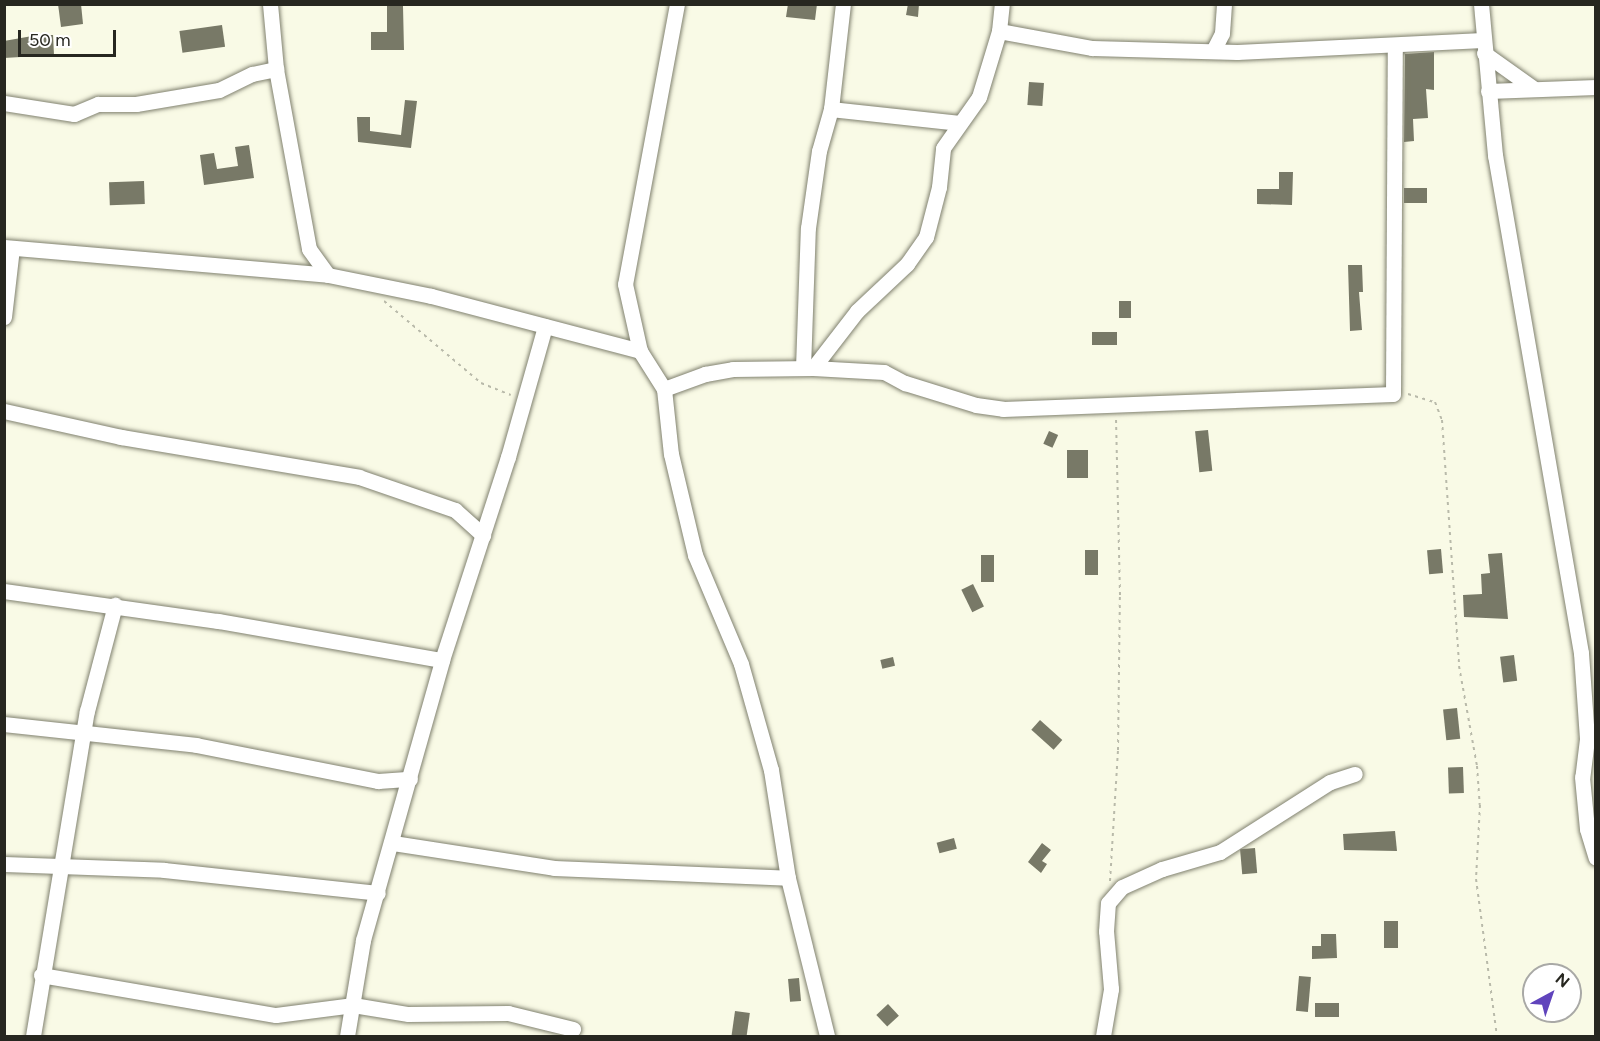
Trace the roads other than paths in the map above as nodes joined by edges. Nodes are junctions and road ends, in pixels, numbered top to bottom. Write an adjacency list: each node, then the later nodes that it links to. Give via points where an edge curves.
1 (270, 4): 11 (street)
2 (677, 4): 22 (street, via 625,284)
3 (843, 4): 16 (street)
4 (1002, 4): 7 (street)
5 (1224, 4): 10 (street, via 1222,33)
6 (1481, 4): 9 (street)
7 (999, 31): 10 (street, via 1092,48); 17 (street, via 979,97)
8 (1395, 46): 9 (street); 10 (street); 23 (street, via 1393,394 1003,409 976,405 905,383 884,372)
9 (1484, 46): 13 (street); 14 (street)
10 (1213, 51)
11 (276, 69): 15 (street, via 252,74 219,90 136,104 98,104 74,114); 19 (street, via 309,249)
12 (1596, 87): 13 (street)
13 (1533, 88): 14 (street)
14 (1488, 91): 32 (street, via 1517,291 1581,652)
15 (4, 103)
16 (831, 109): 17 (street); 23 (street, via 819,150 807,228)
17 (959, 123): 23 (street, via 942,148 939,187 926,237 916,253 857,311)
18 (8, 248): 19 (street); 20 (street)
19 (328, 275): 21 (street, via 431,296)
20 (4, 317)
21 (545, 326): 22 (street); 26 (street)
22 (640, 351): 24 (street)
23 (808, 368): 24 (street, via 733,369)
24 (664, 389): 39 (street, via 670,454 695,555 741,663 771,770)
25 (4, 411): 26 (street, via 121,437 359,477 455,510)
26 (483, 535): 29 (street)
27 (4, 591): 28 (street)
28 (114, 605): 29 (street); 31 (street)
29 (442, 660): 34 (street)
30 (4, 724): 31 (street)
31 (83, 735): 34 (street, via 196,745 378,781); 38 (street)
32 (1591, 739): 36 (street, via 1582,777 1587,829)
33 (1355, 774): 47 (street, via 1330,782 1220,852 1138,878 1122,887 1108,903 1111,1000)
34 (410, 779): 35 (street)
35 (393, 843): 39 (street, via 554,868); 40 (street)
36 (1596, 858)
37 (4, 864): 38 (street)
38 (60, 867): 40 (street, via 164,870); 41 (street)
39 (788, 878): 46 (street)
40 (378, 893): 42 (street, via 363,940)
41 (41, 975): 42 (street, via 276,1016); 44 (street)
42 (353, 1005): 43 (street, via 408,1014 508,1013); 45 (street)
43 (573, 1029)
44 (33, 1036)
45 (347, 1036)
46 (827, 1036)
47 (1103, 1036)

